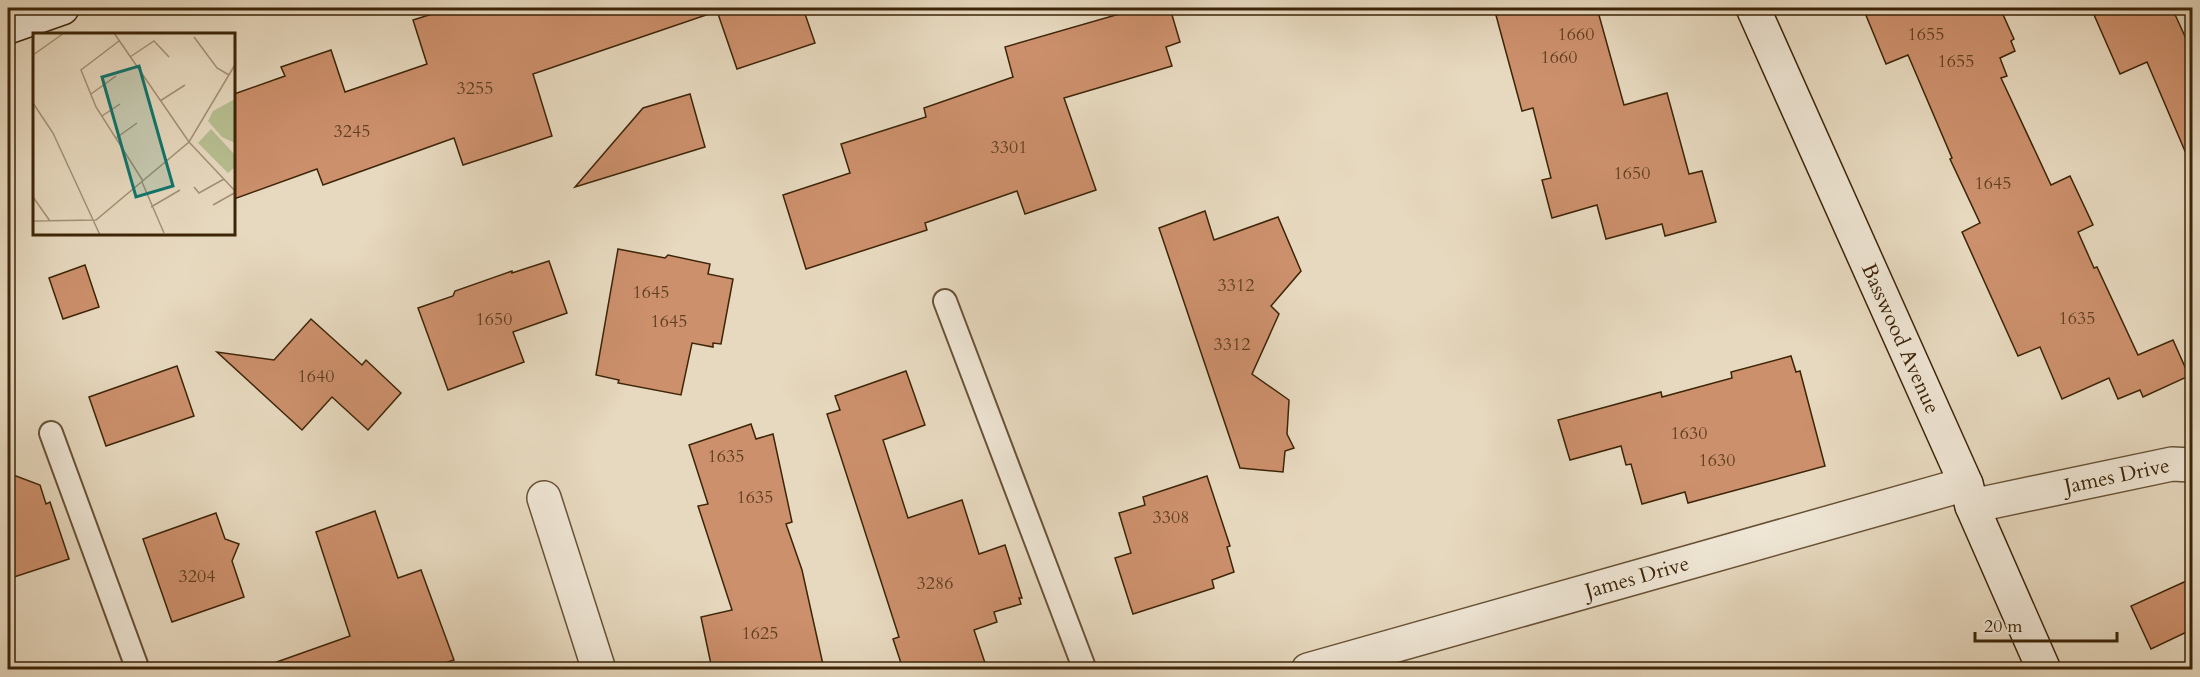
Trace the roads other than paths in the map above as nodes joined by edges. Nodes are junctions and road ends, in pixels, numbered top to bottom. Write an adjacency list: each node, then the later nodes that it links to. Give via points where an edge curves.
1 (62, 8): 3 (street)
2 (1753, 8): 7 (street, Basswood Avenue)
3 (8, 27)
4 (945, 301): 11 (lane)
5 (51, 433): 9 (lane)
6 (2193, 465): 7 (street, James Drive, via 2172,464)
7 (1969, 495): 12 (street, James Drive); 13 (street, Basswood Avenue)
8 (544, 498): 10 (street)
9 (138, 669)
10 (599, 669)
11 (1085, 669)
12 (1308, 669)
13 (2044, 669)

